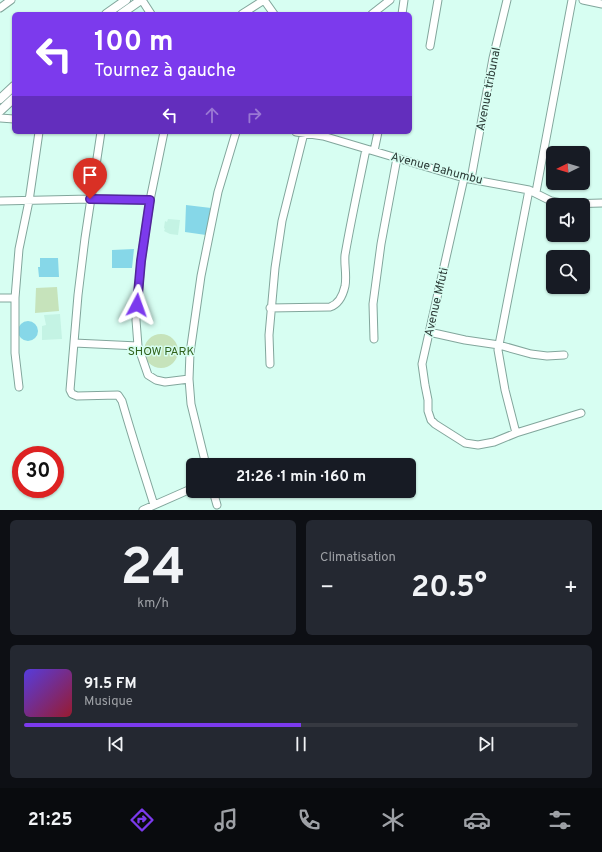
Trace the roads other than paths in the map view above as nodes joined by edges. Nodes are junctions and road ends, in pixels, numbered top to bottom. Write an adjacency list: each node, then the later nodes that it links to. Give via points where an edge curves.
1 (11, 0): 11 (street)
2 (126, 0): 12 (main road)
3 (141, 0): 13 (main road); 14 (street)
4 (404, 0): 18 (street)
5 (438, 0): 19 (street)
6 (507, 0): 36 (street, Avenue tribunal)
7 (572, 0): 37 (street)
8 (583, 0): 10 (street)
9 (385, 1): 17 (street)
10 (602, 4)
11 (0, 8)
12 (109, 12)
13 (124, 12)
14 (150, 12)
15 (245, 12): 16 (street, via 264,0)
16 (273, 12)
17 (374, 12)
18 (402, 12)
19 (430, 46)
20 (12, 88): 21 (main road)
21 (0, 99)
22 (12, 100): 23 (main road)
23 (0, 111)
24 (0, 118): 25 (street)
25 (12, 119)
26 (39, 134): 41 (street)
27 (101, 134): 38 (street)
28 (164, 134): 40 (street)
29 (235, 134): 53 (street, via 218,192 201,276 190,353)
30 (300, 134): 45 (street, via 282,221)
31 (312, 134): 33 (street, Avenue Bahumbu)
32 (378, 134): 34 (street)
33 (366, 149): 34 (street, Avenue Bahumbu); 45 (street, via 345,258 345,286 339,301 330,307)
34 (374, 151): 35 (street, Avenue Bahumbu)
35 (397, 158): 36 (street, Avenue Bahumbu); 47 (street, via 373,304)
36 (467, 178): 37 (street, Avenue Bahumbu); 46 (street, Avenue Mfuti)
37 (533, 191): 42 (street, Avenue Bahumbu, via 566,204); 49 (street)
38 (90, 199): 40 (street); 41 (street); 48 (street)
39 (0, 200): 41 (street)
40 (150, 200): 50 (street, via 138,290)
41 (29, 201): 44 (street, via 19,249)
42 (602, 203)
43 (0, 298): 44 (street)
44 (15, 298): 54 (street, via 15,353)
45 (270, 308): 52 (street)
46 (429, 332): 49 (street); 56 (street, Avenue Mfuti, via 422,364 431,420 465,443 478,445)
47 (374, 339)
48 (74, 343): 50 (street); 60 (street, via 70,386 72,394 118,395)
49 (499, 345): 51 (street, via 531,354); 56 (street, via 505,390)
50 (138, 346): 53 (street, via 148,375 165,382)
51 (564, 355)
52 (270, 364)
53 (189, 379): 57 (street, via 191,404)
54 (19, 387)
55 (581, 412): 56 (street)
56 (516, 434)
57 (204, 458)
58 (186, 491): 60 (street)
59 (215, 498): 61 (street)
60 (154, 505): 62 (street)
61 (217, 505)
62 (144, 510)

